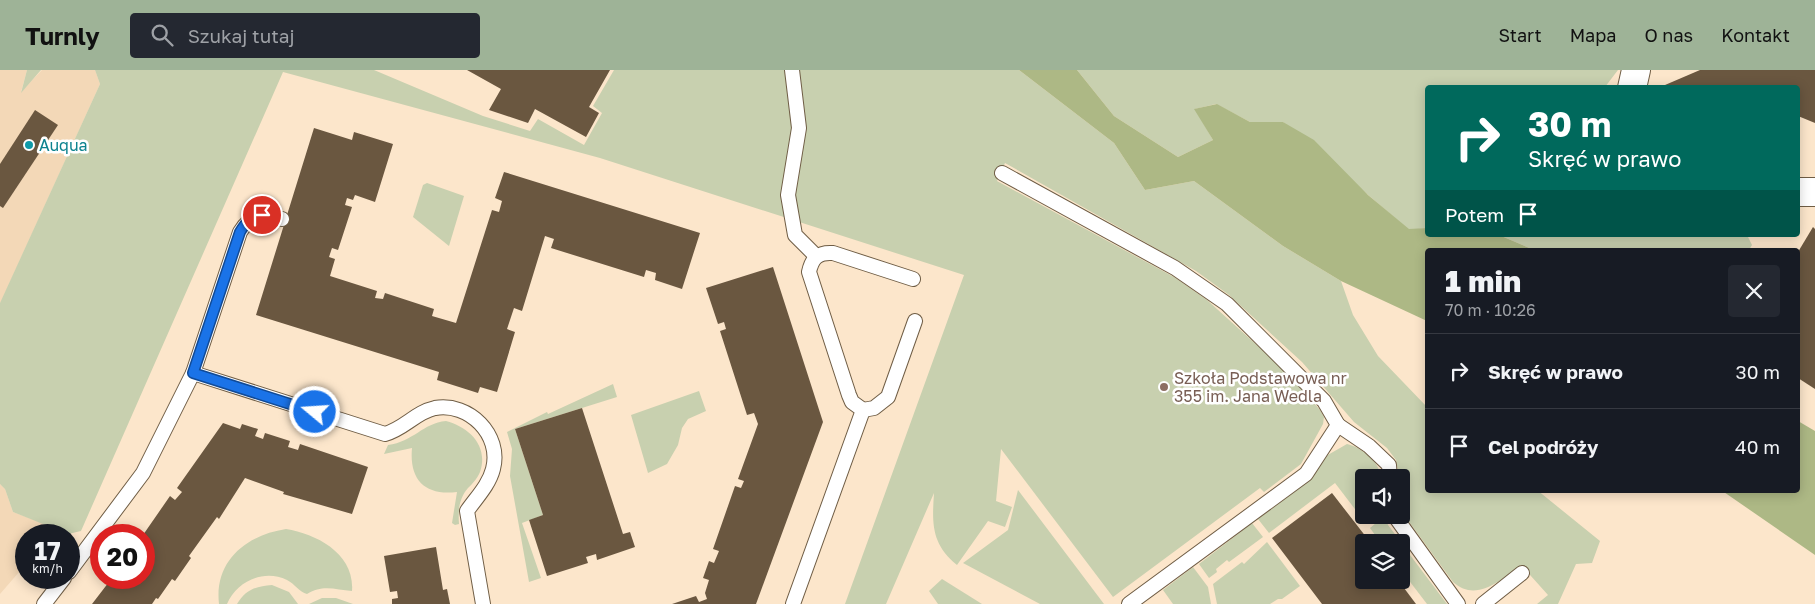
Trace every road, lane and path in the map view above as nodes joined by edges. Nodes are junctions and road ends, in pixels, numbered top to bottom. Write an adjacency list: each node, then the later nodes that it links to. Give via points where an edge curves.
1 (792, 70): 8 (lane, via 799,128 788,195 795,234)
2 (1636, 70): 3 (street)
3 (1633, 85)
4 (1002, 173): 13 (lane, via 1175,268 1227,304 1324,401)
5 (1800, 192): 6 (street)
6 (1815, 192)
7 (282, 219): 11 (lane, via 262,215 253,217 240,232)
8 (816, 256): 9 (lane, via 833,253); 12 (lane, via 810,272 852,402)
9 (912, 279)
10 (915, 321): 12 (lane, via 888,397 874,408)
11 (193, 373): 16 (lane, via 143,473); 20 (lane, via 385,434 435,408 452,408 468,413 481,423 495,452 494,468 488,484 467,511)
12 (864, 410): 21 (lane)
13 (1338, 425): 14 (lane, via 1369,446); 22 (lane, via 1306,474)
14 (1389, 469)
15 (1400, 524): 23 (lane)
16 (80, 557)
17 (1522, 573): 24 (lane)
18 (56, 589): 19 (lane)
19 (44, 604)
20 (483, 604)
21 (793, 604)
22 (1129, 604)
23 (1458, 604)
24 (1483, 604)

